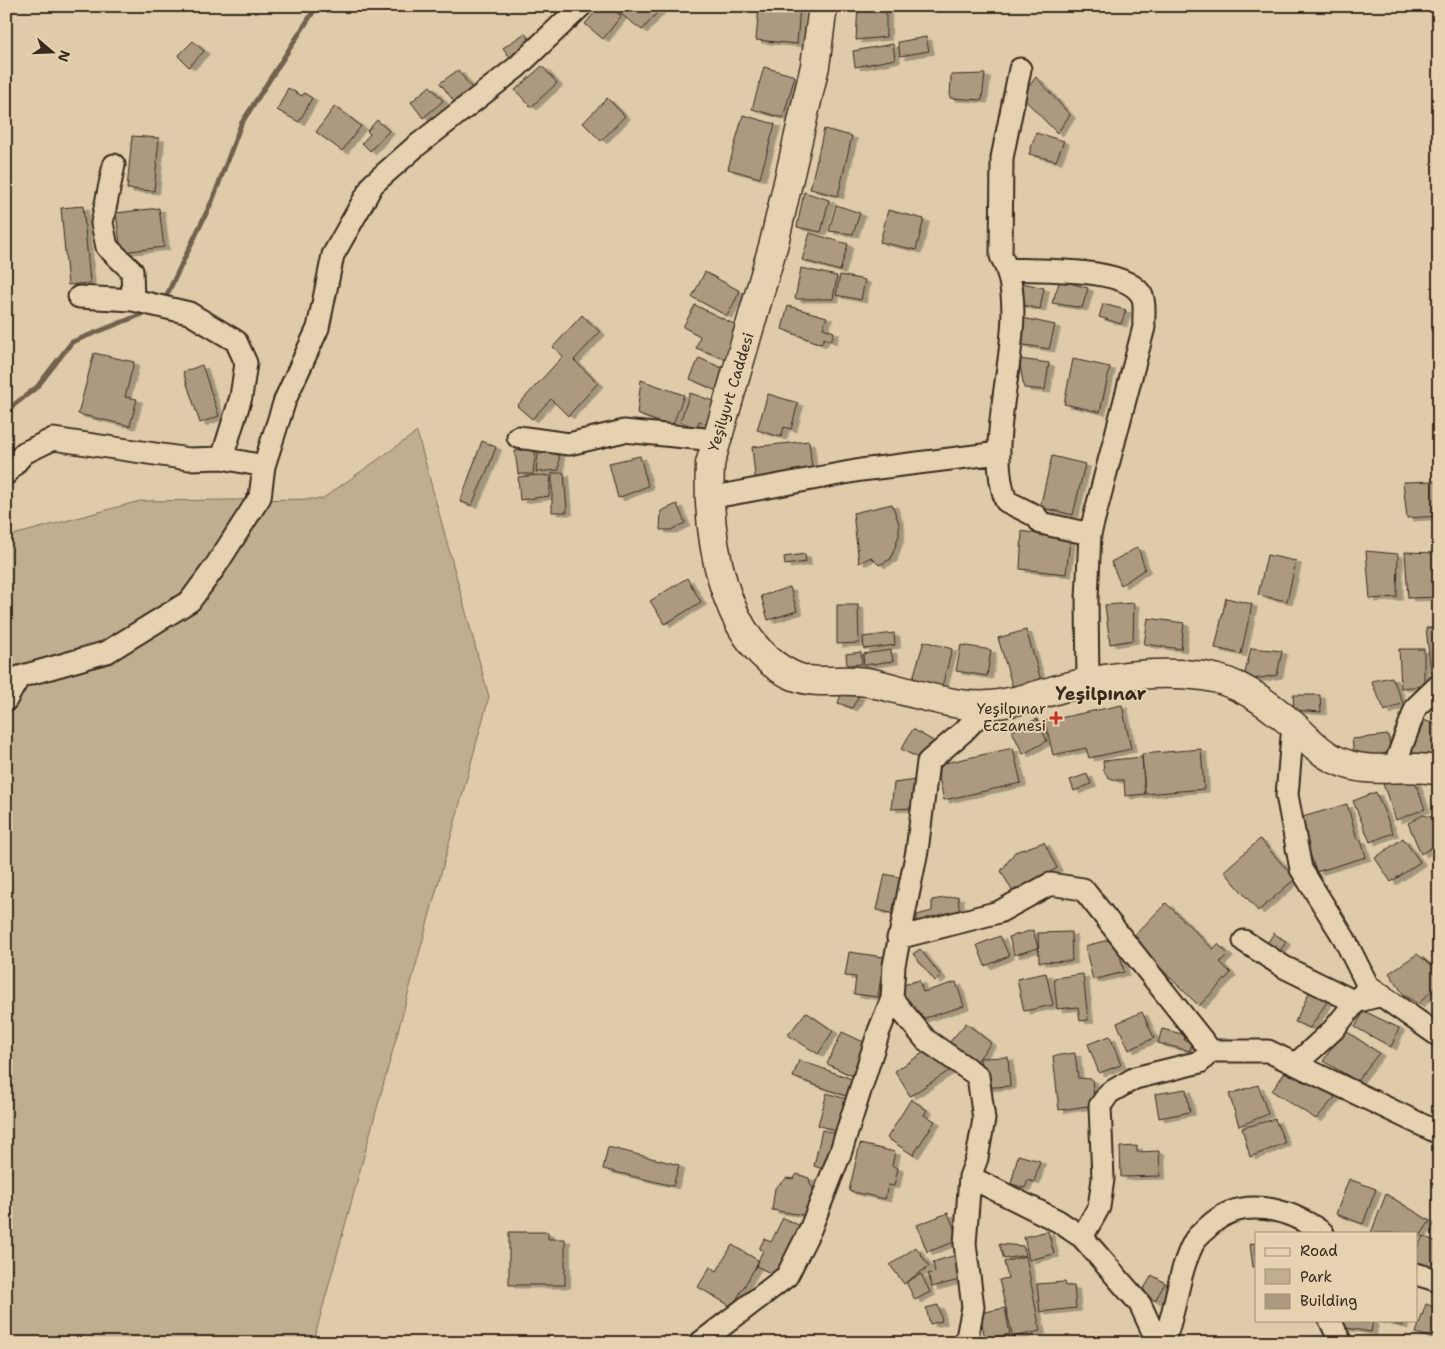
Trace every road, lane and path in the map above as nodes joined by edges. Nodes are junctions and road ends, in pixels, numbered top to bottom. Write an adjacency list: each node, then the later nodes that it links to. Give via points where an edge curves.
1 (581, 6): 12 (street, via 517,67 414,147 373,184 333,256 318,328 285,400)
2 (823, 6): 9 (main road, Yeşilyurt Caddesi, via 814,66 774,243)
3 (1020, 69): 5 (street, via 1002,158 1001,256)
4 (114, 165): 7 (street, via 102,222 107,247 132,271)
5 (1008, 269): 10 (street, via 1013,303); 15 (street, via 1102,274 1135,286 1143,298 1144,328)
6 (80, 297): 7 (street)
7 (133, 300): 11 (street, via 188,314 236,341 246,363 241,397)
8 (518, 436): 9 (street, via 569,444 624,431)
9 (715, 440): 14 (main road, Yeşilyurt Caddesi)
10 (999, 453): 14 (street, via 861,470); 15 (street, via 1006,501 1036,516 1041,523)
11 (222, 458): 12 (street); 13 (street, via 190,459 53,439 24,453)
12 (264, 466): 18 (street, via 260,497 190,601 107,652 19,677)
13 (6, 474)
14 (708, 498): 19 (main road, Yeşilyurt Caddesi, via 729,603 742,630 778,667 796,677 866,681 969,705)
15 (1090, 534): 16 (street)
16 (1088, 682): 19 (main road, Yeşilyurt Caddesi); 20 (main road, Yeşilyurt Caddesi, via 1139,674 1204,676 1246,690)
17 (1439, 685): 21 (street, via 1416,706)
18 (6, 700)
19 (988, 706): 23 (street, via 928,762 917,851)
20 (1293, 725): 21 (main road, Yeşilyurt Caddesi, via 1312,745 1334,759 1372,770); 25 (street, via 1287,795 1301,869 1344,938)
21 (1393, 770): 22 (main road, Yeşilyurt Caddesi)
22 (1439, 771)
23 (898, 938): 26 (street); 28 (street, via 999,912 1050,884 1084,889)
24 (1244, 941): 25 (street, via 1284,967)
25 (1369, 994): 27 (street); 29 (street)
26 (892, 999): 31 (street, via 926,1040 978,1076 984,1119); 38 (street, via 840,1154 810,1230 787,1276)
27 (1439, 1036)
28 (1212, 1052): 29 (street, via 1268,1051); 34 (street, via 1200,1062 1135,1078 1109,1092 1100,1106 1103,1178 1099,1207)
29 (1296, 1064): 30 (street)
30 (1439, 1133)
31 (970, 1177): 34 (street, via 1042,1212); 39 (street, via 965,1244 973,1307)
32 (1296, 1224): 33 (street); 41 (street, via 1265,1208 1241,1207 1217,1218 1195,1239 1177,1286 1170,1326)
33 (1321, 1232)
34 (1082, 1238): 40 (street, via 1140,1304)
35 (1418, 1275): 36 (street)
36 (1439, 1282)
37 (1331, 1322): 42 (street)
38 (700, 1343)
39 (966, 1343)
40 (1158, 1343)
41 (1163, 1343)
42 (1341, 1343)

